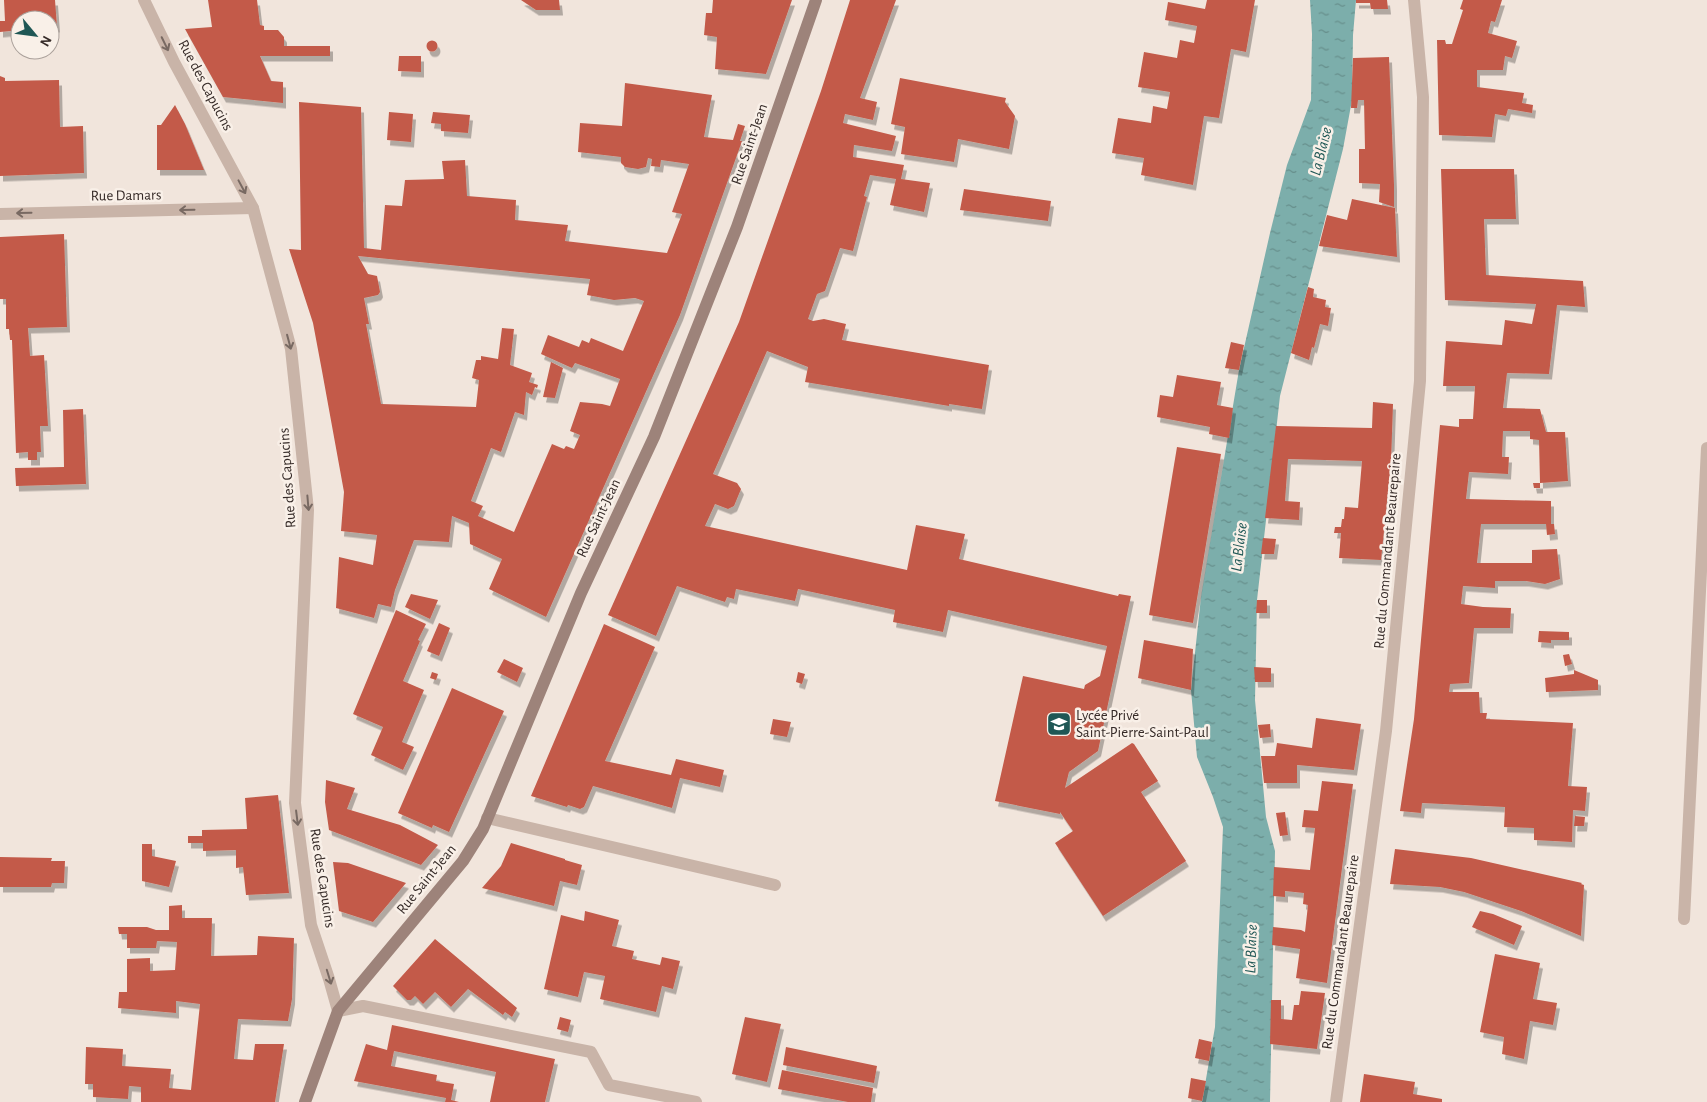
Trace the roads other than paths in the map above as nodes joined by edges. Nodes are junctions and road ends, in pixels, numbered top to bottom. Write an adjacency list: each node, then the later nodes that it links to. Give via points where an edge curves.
1 (144, 0): 4 (street, Rue des Capucins, one-way to 4)
2 (816, 0): 7 (main road, Rue Saint-Jean, via 737,228 657,428 581,593)
3 (1414, 0): 13 (street, Rue du Commandant Beaurepaire, via 1423,97 1420,381 1386,731)
4 (253, 208): 5 (street, Rue Damars, one-way to 5); 10 (street, Rue des Capucins, one-way to 10, via 291,349 308,510 295,803 311,925)
5 (0, 214)
6 (1707, 448): 9 (street)
7 (487, 818): 8 (street); 10 (main road, Rue Saint-Jean, via 463,861)
8 (775, 885)
9 (1684, 919)
10 (338, 1011): 11 (main road, Rue Saint-Jean); 12 (street, via 363,1006 591,1052 609,1085)
11 (305, 1102)
12 (696, 1102)
13 (1336, 1102)

